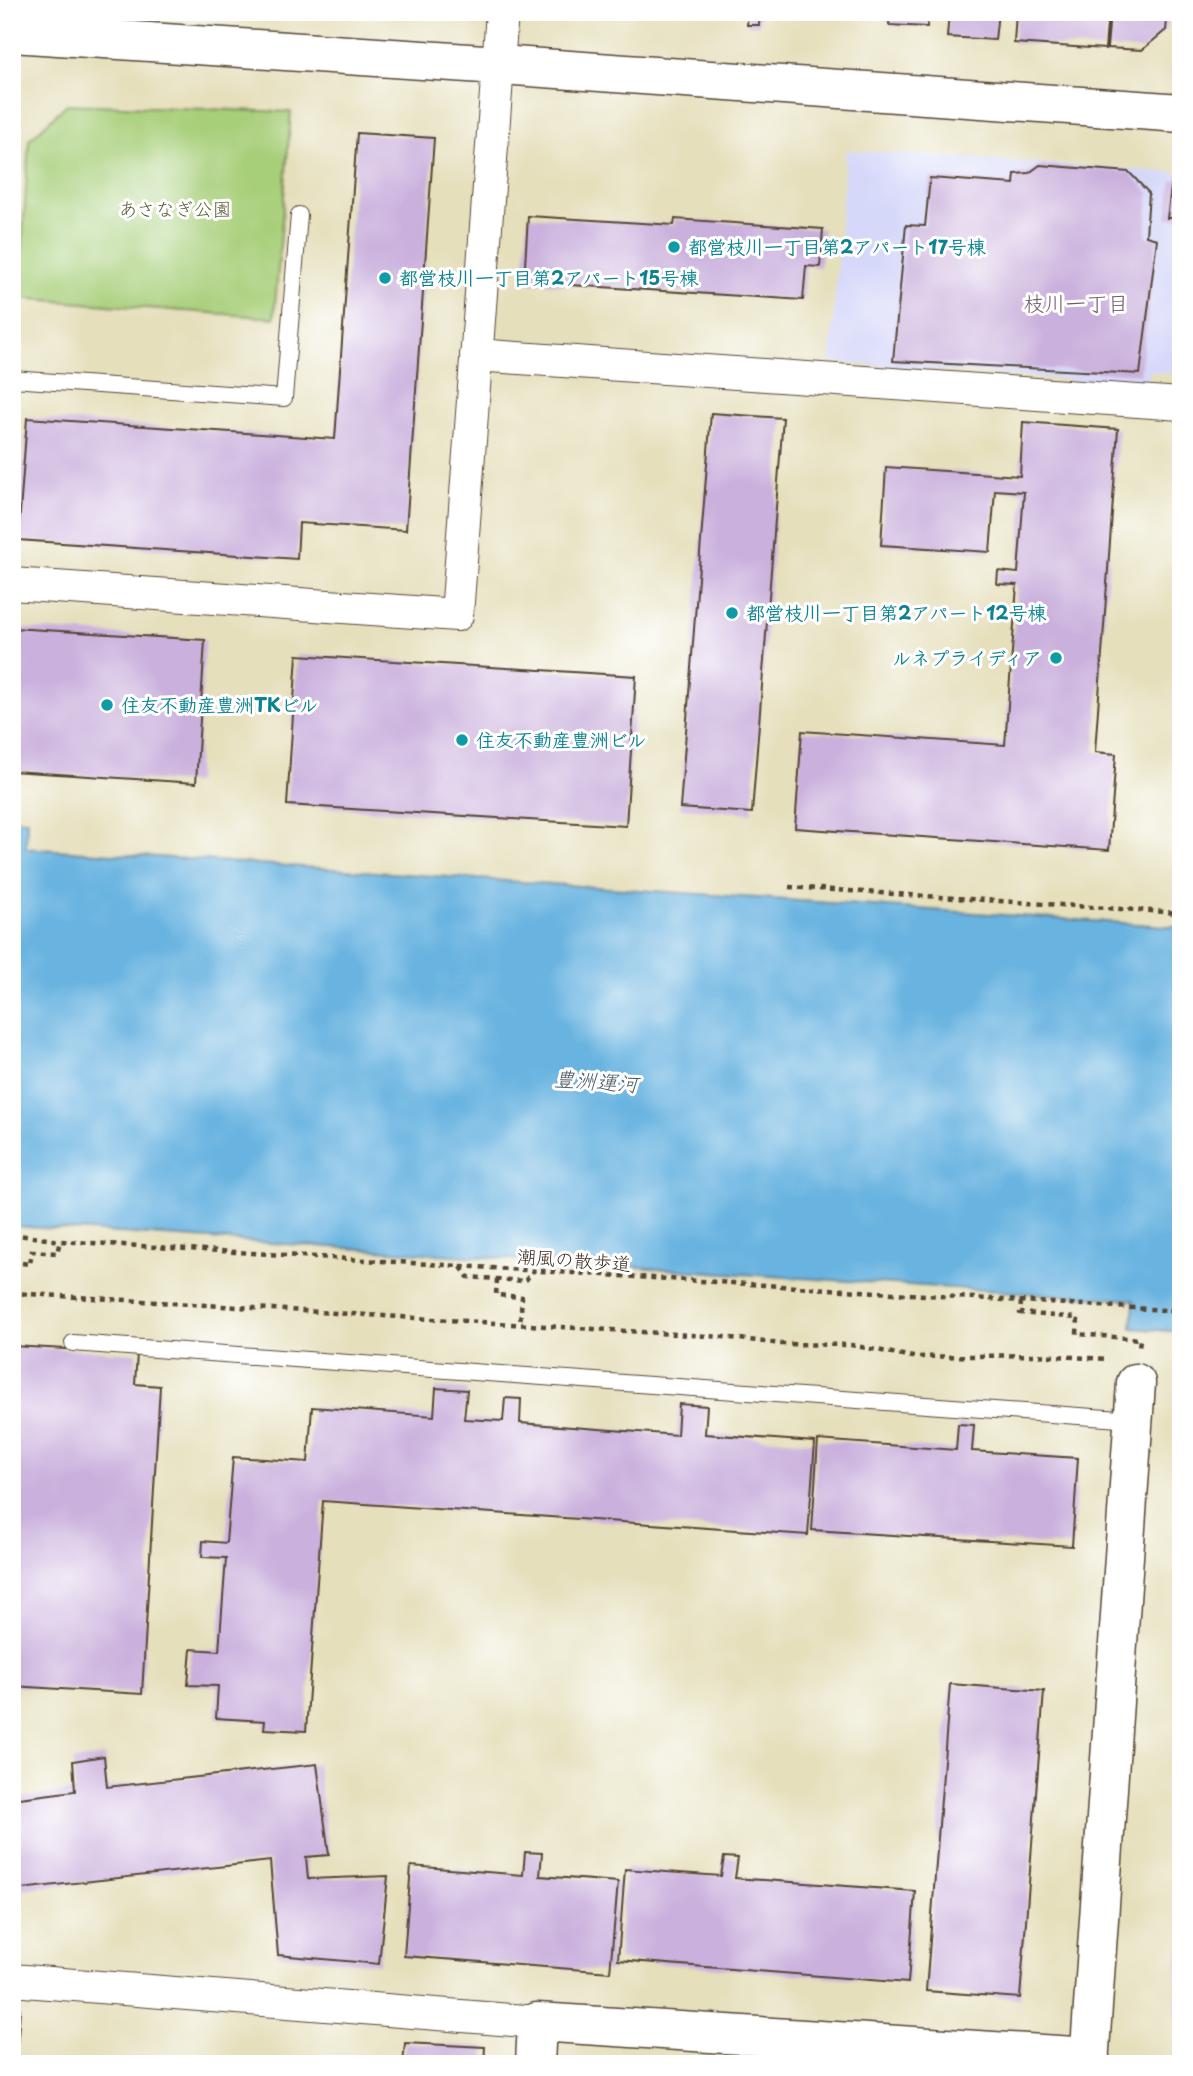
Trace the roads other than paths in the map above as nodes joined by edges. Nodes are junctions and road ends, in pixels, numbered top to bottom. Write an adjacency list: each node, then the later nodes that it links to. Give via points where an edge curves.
1 (502, 12): 3 (street)
2 (12, 33): 3 (street)
3 (499, 65): 4 (street); 6 (street)
4 (1181, 113)
5 (299, 215): 7 (lane, via 284,398)
6 (476, 355): 8 (street); 9 (street, via 457,615)
7 (12, 379)
8 (1181, 404)
9 (12, 584)
10 (73, 1343): 11 (lane)
11 (1126, 1387): 14 (street)
12 (12, 1980): 13 (street)
13 (537, 2022): 14 (street, via 845,2047); 15 (street)
14 (1090, 2060)
15 (534, 2064)

